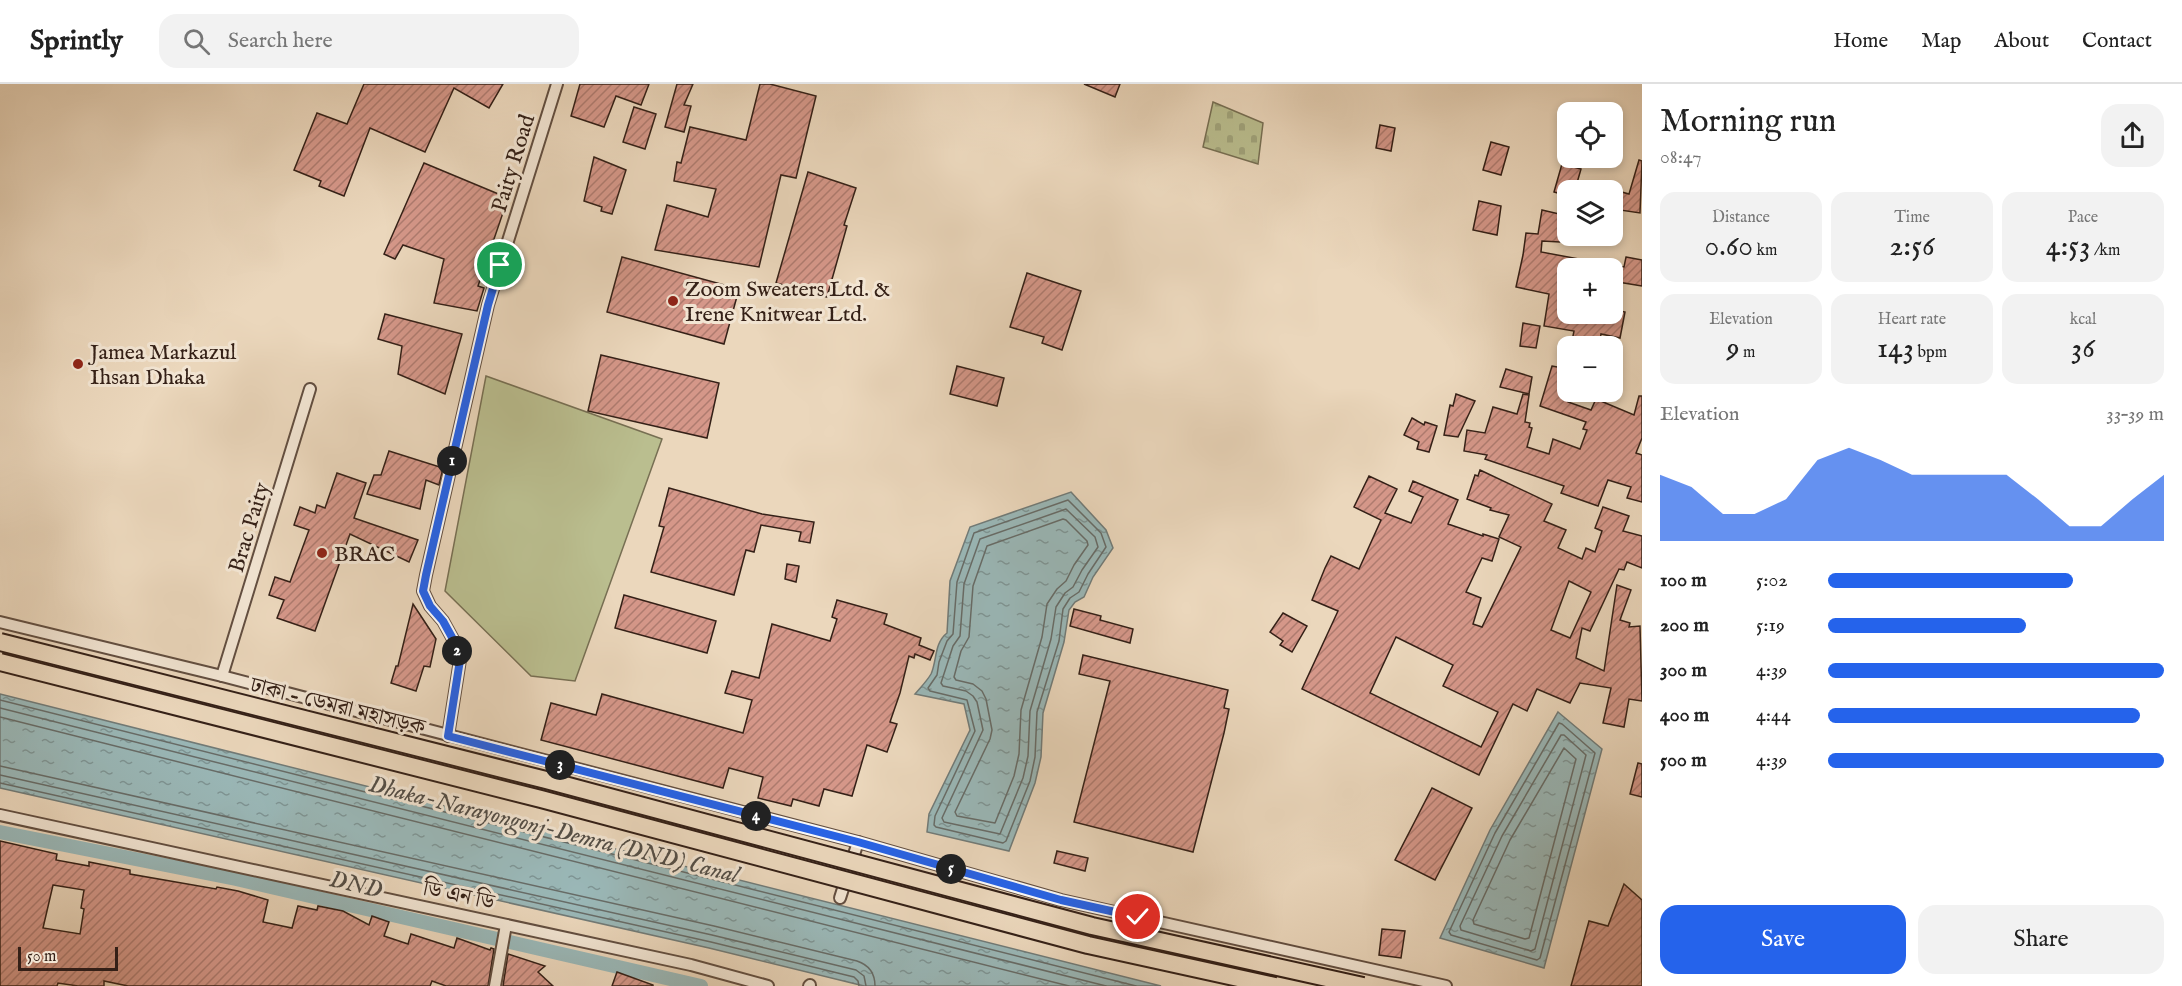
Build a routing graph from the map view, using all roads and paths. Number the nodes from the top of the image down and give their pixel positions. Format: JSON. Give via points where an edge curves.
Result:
{"nodes":[{"id":1,"x":557,"y":84,"type":"edge"},
{"id":2,"x":310,"y":389,"type":"dead end"},
{"id":3,"x":0,"y":622,"type":"edge"},
{"id":4,"x":0,"y":642,"type":"edge"},
{"id":5,"x":0,"y":662,"type":"edge"},
{"id":6,"x":222,"y":676,"type":"junction"},
{"id":7,"x":448,"y":736,"type":"junction"},
{"id":8,"x":0,"y":814,"type":"edge"},
{"id":9,"x":858,"y":842,"type":"junction"},
{"id":10,"x":840,"y":898,"type":"dead end"},
{"id":11,"x":506,"y":925,"type":"junction"},
{"id":12,"x":495,"y":986,"type":"edge"},
{"id":13,"x":768,"y":986,"type":"edge"},
{"id":14,"x":1275,"y":986,"type":"edge"},
{"id":15,"x":1363,"y":986,"type":"edge"},
{"id":16,"x":1446,"y":986,"type":"edge"}],
"edges":[{"from":1,"to":7,"type":"street","name":"Paity Road","via":[[488,305],[423,591],[454,641],[460,660]]},
{"from":2,"to":6,"type":"street","name":"Brac Paity"},
{"from":3,"to":6,"type":"street"},
{"from":4,"to":15,"type":"main road","name":"ঢাকা - ডেমরা মহাসড়ক","bridge":true,"via":[[546,780],[1092,926]]},
{"from":5,"to":14,"type":"main road","name":"ঢাকা - ডেমরা মহাসড়ক","bridge":true,"via":[[541,799],[1088,945]]},
{"from":6,"to":7,"type":"street"},
{"from":7,"to":9,"type":"street"},
{"from":8,"to":11,"type":"street","name":"ডি এন ডি"},
{"from":9,"to":10,"type":"street"},
{"from":9,"to":16,"type":"street","via":[[1061,900]]},
{"from":11,"to":12,"type":"street"},
{"from":11,"to":13,"type":"street","name":"ডি এন ডি"}]}
